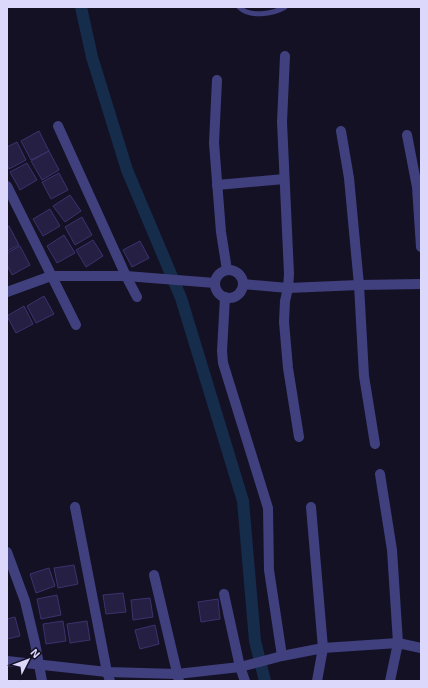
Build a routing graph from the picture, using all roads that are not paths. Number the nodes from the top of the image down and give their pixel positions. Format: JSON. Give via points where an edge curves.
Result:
{"nodes":[{"id":1,"x":239,"y":7,"type":"edge"},
{"id":2,"x":286,"y":7,"type":"edge"},
{"id":3,"x":284,"y":56,"type":"dead end"},
{"id":4,"x":217,"y":80,"type":"dead end"},
{"id":5,"x":58,"y":126,"type":"dead end"},
{"id":6,"x":341,"y":131,"type":"dead end"},
{"id":7,"x":407,"y":135,"type":"dead end"},
{"id":8,"x":284,"y":179,"type":"junction"},
{"id":9,"x":217,"y":185,"type":"junction"},
{"id":10,"x":7,"y":186,"type":"edge"},
{"id":11,"x":421,"y":247,"type":"edge"},
{"id":12,"x":227,"y":270,"type":"junction"},
{"id":13,"x":51,"y":276,"type":"junction"},
{"id":14,"x":126,"y":276,"type":"junction"},
{"id":15,"x":215,"y":283,"type":"junction"},
{"id":16,"x":243,"y":284,"type":"junction"},
{"id":17,"x":421,"y":284,"type":"edge"},
{"id":18,"x":359,"y":285,"type":"junction"},
{"id":19,"x":288,"y":288,"type":"junction"},
{"id":20,"x":7,"y":292,"type":"edge"},
{"id":21,"x":137,"y":297,"type":"dead end"},
{"id":22,"x":225,"y":297,"type":"junction"},
{"id":23,"x":76,"y":325,"type":"dead end"},
{"id":24,"x":299,"y":437,"type":"dead end"},
{"id":25,"x":375,"y":444,"type":"dead end"},
{"id":26,"x":380,"y":474,"type":"dead end"},
{"id":27,"x":75,"y":507,"type":"dead end"},
{"id":28,"x":311,"y":507,"type":"dead end"},
{"id":29,"x":7,"y":552,"type":"edge"},
{"id":30,"x":154,"y":575,"type":"dead end"},
{"id":31,"x":224,"y":594,"type":"dead end"},
{"id":32,"x":398,"y":643,"type":"junction"},
{"id":33,"x":323,"y":648,"type":"junction"},
{"id":34,"x":421,"y":648,"type":"edge"},
{"id":35,"x":279,"y":656,"type":"junction"},
{"id":36,"x":7,"y":661,"type":"edge"},
{"id":37,"x":39,"y":665,"type":"junction"},
{"id":38,"x":243,"y":666,"type":"junction"},
{"id":39,"x":108,"y":676,"type":"edge"},
{"id":40,"x":178,"y":677,"type":"edge"},
{"id":41,"x":42,"y":681,"type":"edge"},
{"id":42,"x":246,"y":681,"type":"edge"},
{"id":43,"x":316,"y":681,"type":"edge"},
{"id":44,"x":390,"y":681,"type":"edge"}],
"edges":[{"from":1,"to":2,"type":"lane","via":[[262,15]]},
{"from":3,"to":8,"type":"street"},
{"from":4,"to":9,"type":"street","via":[[214,143]]},
{"from":5,"to":14,"type":"street"},
{"from":6,"to":18,"type":"street","via":[[349,178]]},
{"from":7,"to":11,"type":"street","via":[[418,187]]},
{"from":8,"to":9,"type":"street"},
{"from":8,"to":19,"type":"street"},
{"from":9,"to":12,"type":"street"},
{"from":10,"to":13,"type":"street"},
{"from":12,"to":15,"type":"street","via":[[219,274]]},
{"from":12,"to":16,"type":"street","via":[[240,275]]},
{"from":13,"to":14,"type":"street"},
{"from":13,"to":20,"type":"street"},
{"from":13,"to":23,"type":"street"},
{"from":14,"to":15,"type":"street"},
{"from":14,"to":21,"type":"street"},
{"from":15,"to":22,"type":"street","via":[[218,292]]},
{"from":16,"to":19,"type":"street"},
{"from":16,"to":22,"type":"street","via":[[237,295]]},
{"from":17,"to":18,"type":"street"},
{"from":18,"to":19,"type":"street"},
{"from":18,"to":25,"type":"street","via":[[364,376]]},
{"from":19,"to":24,"type":"street","via":[[284,322]]},
{"from":22,"to":35,"type":"street","via":[[223,363],[268,508],[269,570]]},
{"from":26,"to":32,"type":"street","via":[[392,550]]},
{"from":27,"to":39,"type":"street"},
{"from":28,"to":33,"type":"street"},
{"from":29,"to":37,"type":"street","via":[[25,602]]},
{"from":30,"to":40,"type":"street"},
{"from":31,"to":38,"type":"street"},
{"from":32,"to":33,"type":"street"},
{"from":32,"to":34,"type":"street"},
{"from":32,"to":44,"type":"street"},
{"from":33,"to":35,"type":"street"},
{"from":33,"to":43,"type":"street"},
{"from":35,"to":38,"type":"street"},
{"from":36,"to":37,"type":"street"},
{"from":37,"to":39,"type":"street"},
{"from":37,"to":41,"type":"street"},
{"from":38,"to":40,"type":"street"},
{"from":38,"to":42,"type":"street"},
{"from":39,"to":40,"type":"street"}]}
